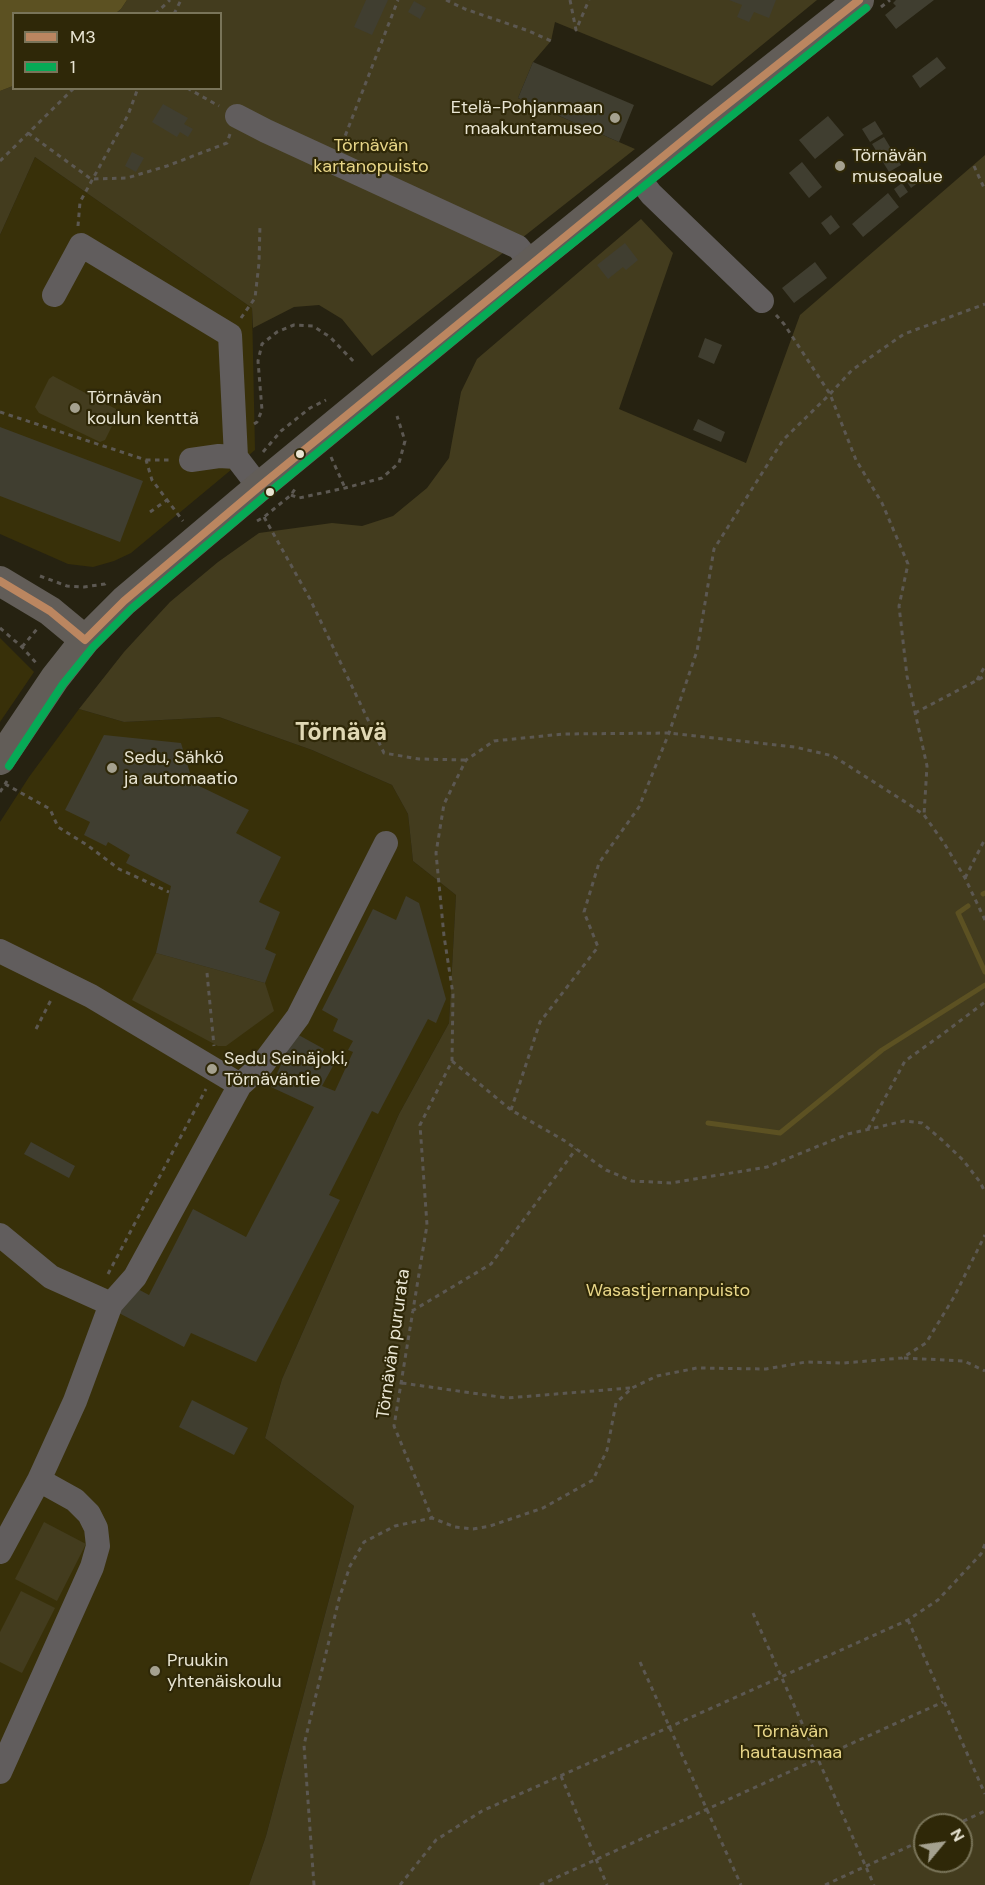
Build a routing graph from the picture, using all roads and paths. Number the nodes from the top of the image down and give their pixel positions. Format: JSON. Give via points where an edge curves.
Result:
{"nodes":[{"id":1,"x":170,"y":0,"type":"edge"},
{"id":2,"x":398,"y":0,"type":"edge"},
{"id":3,"x":446,"y":0,"type":"edge"},
{"id":4,"x":570,"y":0,"type":"edge"},
{"id":5,"x":589,"y":0,"type":"edge"},
{"id":6,"x":859,"y":0,"type":"edge"},
{"id":7,"x":157,"y":12,"type":"edge"},
{"id":8,"x":551,"y":41,"type":"dead end"},
{"id":9,"x":72,"y":90,"type":"edge"},
{"id":10,"x":137,"y":90,"type":"edge"},
{"id":11,"x":191,"y":90,"type":"edge"},
{"id":12,"x":237,"y":116,"type":"junction"},
{"id":13,"x":28,"y":133,"type":"junction"},
{"id":14,"x":0,"y":161,"type":"edge"},
{"id":15,"x":335,"y":162,"type":"junction"},
{"id":16,"x":974,"y":166,"type":"dead end"},
{"id":17,"x":638,"y":177,"type":"junction"},
{"id":18,"x":91,"y":179,"type":"junction"},
{"id":19,"x":985,"y":190,"type":"edge"},
{"id":20,"x":260,"y":225,"type":"dead end"},
{"id":21,"x":81,"y":245,"type":"junction"},
{"id":22,"x":531,"y":263,"type":"junction"},
{"id":23,"x":54,"y":295,"type":"dead end"},
{"id":24,"x":762,"y":301,"type":"joint"},
{"id":25,"x":985,"y":304,"type":"edge"},
{"id":26,"x":230,"y":335,"type":"junction"},
{"id":27,"x":356,"y":363,"type":"dead end"},
{"id":28,"x":830,"y":394,"type":"junction"},
{"id":29,"x":0,"y":412,"type":"edge"},
{"id":30,"x":397,"y":416,"type":"dead end"},
{"id":31,"x":236,"y":450,"type":"junction"},
{"id":32,"x":329,"y":453,"type":"dead end"},
{"id":33,"x":146,"y":460,"type":"junction"},
{"id":34,"x":191,"y":460,"type":"joint"},
{"id":35,"x":259,"y":487,"type":"junction"},
{"id":36,"x":345,"y":489,"type":"junction"},
{"id":37,"x":291,"y":495,"type":"dead end"},
{"id":38,"x":167,"y":500,"type":"junction"},
{"id":39,"x":150,"y":512,"type":"dead end"},
{"id":40,"x":264,"y":518,"type":"dead end"},
{"id":41,"x":183,"y":522,"type":"dead end"},
{"id":42,"x":0,"y":581,"type":"edge"},
{"id":43,"x":85,"y":640,"type":"junction"},
{"id":44,"x":985,"y":666,"type":"edge"},
{"id":45,"x":985,"y":676,"type":"edge"},
{"id":46,"x":977,"y":680,"type":"junction"},
{"id":47,"x":915,"y":713,"type":"junction"},
{"id":48,"x":669,"y":733,"type":"junction"},
{"id":49,"x":466,"y":760,"type":"junction"},
{"id":50,"x":3,"y":772,"type":"edge"},
{"id":51,"x":924,"y":815,"type":"junction"},
{"id":52,"x":985,"y":838,"type":"edge"},
{"id":53,"x":386,"y":843,"type":"dead end"},
{"id":54,"x":965,"y":878,"type":"junction"},
{"id":55,"x":169,"y":892,"type":"dead end"},
{"id":56,"x":985,"y":920,"type":"edge"},
{"id":57,"x":0,"y":951,"type":"edge"},
{"id":58,"x":207,"y":973,"type":"dead end"},
{"id":59,"x":62,"y":981,"type":"junction"},
{"id":60,"x":985,"y":1002,"type":"edge"},
{"id":61,"x":36,"y":1029,"type":"dead end"},
{"id":62,"x":452,"y":1061,"type":"junction"},
{"id":63,"x":216,"y":1070,"type":"junction"},
{"id":64,"x":240,"y":1085,"type":"junction"},
{"id":65,"x":511,"y":1110,"type":"junction"},
{"id":66,"x":868,"y":1129,"type":"junction"},
{"id":67,"x":576,"y":1149,"type":"junction"},
{"id":68,"x":985,"y":1192,"type":"edge"},
{"id":69,"x":985,"y":1234,"type":"edge"},
{"id":70,"x":0,"y":1235,"type":"edge"},
{"id":71,"x":104,"y":1301,"type":"junction"},
{"id":72,"x":412,"y":1311,"type":"junction"},
{"id":73,"x":902,"y":1358,"type":"junction"},
{"id":74,"x":985,"y":1371,"type":"edge"},
{"id":75,"x":401,"y":1383,"type":"junction"},
{"id":76,"x":632,"y":1388,"type":"junction"},
{"id":77,"x":39,"y":1480,"type":"junction"},
{"id":78,"x":432,"y":1518,"type":"junction"},
{"id":79,"x":985,"y":1544,"type":"edge"},
{"id":80,"x":0,"y":1552,"type":"edge"},
{"id":81,"x":753,"y":1613,"type":"dead end"},
{"id":82,"x":908,"y":1620,"type":"junction"},
{"id":83,"x":640,"y":1662,"type":"dead end"},
{"id":84,"x":782,"y":1677,"type":"junction"},
{"id":85,"x":944,"y":1702,"type":"junction"},
{"id":86,"x":669,"y":1727,"type":"junction"},
{"id":87,"x":818,"y":1759,"type":"junction"},
{"id":88,"x":0,"y":1772,"type":"edge"},
{"id":89,"x":561,"y":1776,"type":"junction"},
{"id":90,"x":985,"y":1794,"type":"edge"},
{"id":91,"x":707,"y":1809,"type":"junction"},
{"id":92,"x":913,"y":1844,"type":"edge"},
{"id":93,"x":596,"y":1859,"type":"junction"},
{"id":94,"x":866,"y":1866,"type":"junction"},
{"id":95,"x":314,"y":1885,"type":"edge"},
{"id":96,"x":400,"y":1885,"type":"edge"},
{"id":97,"x":540,"y":1885,"type":"edge"},
{"id":98,"x":607,"y":1885,"type":"edge"},
{"id":99,"x":741,"y":1885,"type":"edge"},
{"id":100,"x":825,"y":1885,"type":"edge"},
{"id":101,"x":874,"y":1885,"type":"edge"}],
"edges":[{"from":1,"to":7,"type":"path"},
{"from":2,"to":15,"type":"path"},
{"from":3,"to":8,"type":"path"},
{"from":4,"to":5,"type":"path","via":[[576,30]]},
{"from":6,"to":17,"type":"main road"},
{"from":9,"to":13,"type":"path"},
{"from":10,"to":18,"type":"path","via":[[128,115]]},
{"from":11,"to":12,"type":"path"},
{"from":12,"to":15,"type":"lane"},
{"from":12,"to":18,"type":"path","via":[[227,142],[127,178]]},
{"from":13,"to":14,"type":"path"},
{"from":13,"to":18,"type":"path"},
{"from":15,"to":22,"type":"lane","via":[[518,247]]},
{"from":16,"to":19,"type":"path"},
{"from":17,"to":22,"type":"main road"},
{"from":17,"to":24,"type":"lane"},
{"from":18,"to":21,"type":"path","via":[[80,202]]},
{"from":20,"to":26,"type":"path","via":[[255,298]]},
{"from":21,"to":23,"type":"lane"},
{"from":21,"to":26,"type":"lane"},
{"from":22,"to":35,"type":"main road"},
{"from":24,"to":28,"type":"path","via":[[784,324]]},
{"from":25,"to":28,"type":"path","via":[[904,334],[852,370]]},
{"from":26,"to":31,"type":"lane"},
{"from":27,"to":31,"type":"path","via":[[313,326],[294,325],[277,332],[262,344],[258,361],[260,416],[244,433]]},
{"from":28,"to":47,"type":"path","via":[[856,460],[882,503],[908,564],[899,606]]},
{"from":28,"to":48,"type":"path","via":[[783,440],[714,549],[697,651]]},
{"from":29,"to":33,"type":"path"},
{"from":30,"to":36,"type":"path","via":[[405,441],[399,463],[382,478]]},
{"from":31,"to":34,"type":"lane"},
{"from":31,"to":35,"type":"lane"},
{"from":32,"to":36,"type":"path"},
{"from":33,"to":34,"type":"path"},
{"from":33,"to":38,"type":"path","via":[[152,480]]},
{"from":35,"to":43,"type":"main road","via":[[124,601]]},
{"from":36,"to":37,"type":"path","via":[[299,498]]},
{"from":38,"to":39,"type":"path"},
{"from":38,"to":41,"type":"path"},
{"from":40,"to":49,"type":"path","via":[[310,599],[384,753],[419,759]]},
{"from":42,"to":43,"type":"main road","via":[[50,611]]},
{"from":43,"to":50,"type":"main road","via":[[55,678]]},
{"from":44,"to":46,"type":"path"},
{"from":45,"to":46,"type":"path"},
{"from":46,"to":47,"type":"path"},
{"from":47,"to":51,"type":"path","via":[[927,766]]},
{"from":48,"to":49,"type":"path","name":"Törnävän pururata","via":[[563,734],[494,741]]},
{"from":48,"to":51,"type":"path","name":"Törnävän pururata","via":[[795,747],[833,756]]},
{"from":48,"to":65,"type":"path","via":[[639,807],[598,863],[584,912],[598,947],[540,1022]]},
{"from":49,"to":62,"type":"path","name":"Törnävän pururata","via":[[444,804],[436,853],[453,994]]},
{"from":50,"to":55,"type":"path","via":[[50,808],[58,827],[119,869]]},
{"from":51,"to":54,"type":"path","name":"Törnävän pururata"},
{"from":52,"to":54,"type":"path"},
{"from":53,"to":64,"type":"lane","via":[[298,1017],[262,1065]]},
{"from":54,"to":56,"type":"path","name":"Törnävän pururata"},
{"from":57,"to":59,"type":"lane"},
{"from":58,"to":63,"type":"path"},
{"from":59,"to":61,"type":"path"},
{"from":59,"to":63,"type":"lane"},
{"from":60,"to":66,"type":"path","via":[[905,1061]]},
{"from":62,"to":65,"type":"path"},
{"from":62,"to":72,"type":"path","name":"Törnävän pururata","via":[[420,1125],[427,1225]]},
{"from":63,"to":64,"type":"lane"},
{"from":63,"to":71,"type":"path"},
{"from":64,"to":71,"type":"lane","via":[[135,1276]]},
{"from":65,"to":67,"type":"path"},
{"from":66,"to":67,"type":"path","via":[[767,1167],[671,1183],[632,1181],[606,1170]]},
{"from":66,"to":68,"type":"path","via":[[904,1121],[922,1123],[963,1160]]},
{"from":67,"to":72,"type":"path","via":[[491,1264]]},
{"from":69,"to":73,"type":"path","via":[[926,1342]]},
{"from":70,"to":71,"type":"lane","via":[[51,1277]]},
{"from":71,"to":77,"type":"lane","via":[[75,1401]]},
{"from":72,"to":75,"type":"path","name":"Törnävän pururata"},
{"from":73,"to":74,"type":"path","via":[[964,1361]]},
{"from":73,"to":76,"type":"path","via":[[806,1362],[766,1369],[697,1368],[657,1376]]},
{"from":75,"to":76,"type":"path","via":[[507,1398]]},
{"from":75,"to":78,"type":"path","name":"Törnävän pururata","via":[[394,1426]]},
{"from":76,"to":78,"type":"path","via":[[616,1403],[607,1450],[593,1480],[543,1508],[490,1526],[455,1527]]},
{"from":77,"to":80,"type":"lane"},
{"from":77,"to":88,"type":"lane","via":[[75,1500],[89,1514],[98,1546]]},
{"from":78,"to":95,"type":"path","via":[[395,1526],[364,1542],[350,1566],[339,1599],[304,1745]]},
{"from":79,"to":82,"type":"path","via":[[981,1554],[938,1600]]},
{"from":81,"to":84,"type":"path"},
{"from":82,"to":84,"type":"path"},
{"from":82,"to":85,"type":"path"},
{"from":83,"to":86,"type":"path"},
{"from":84,"to":86,"type":"path"},
{"from":84,"to":87,"type":"path"},
{"from":85,"to":87,"type":"path"},
{"from":85,"to":90,"type":"path"},
{"from":86,"to":89,"type":"path"},
{"from":86,"to":91,"type":"path"},
{"from":87,"to":91,"type":"path"},
{"from":87,"to":94,"type":"path"},
{"from":89,"to":93,"type":"path"},
{"from":89,"to":96,"type":"path","via":[[482,1811],[436,1840]]},
{"from":91,"to":93,"type":"path"},
{"from":91,"to":99,"type":"path"},
{"from":92,"to":94,"type":"path"},
{"from":93,"to":97,"type":"path"},
{"from":93,"to":98,"type":"path"},
{"from":94,"to":100,"type":"path"},
{"from":94,"to":101,"type":"path"}]}
